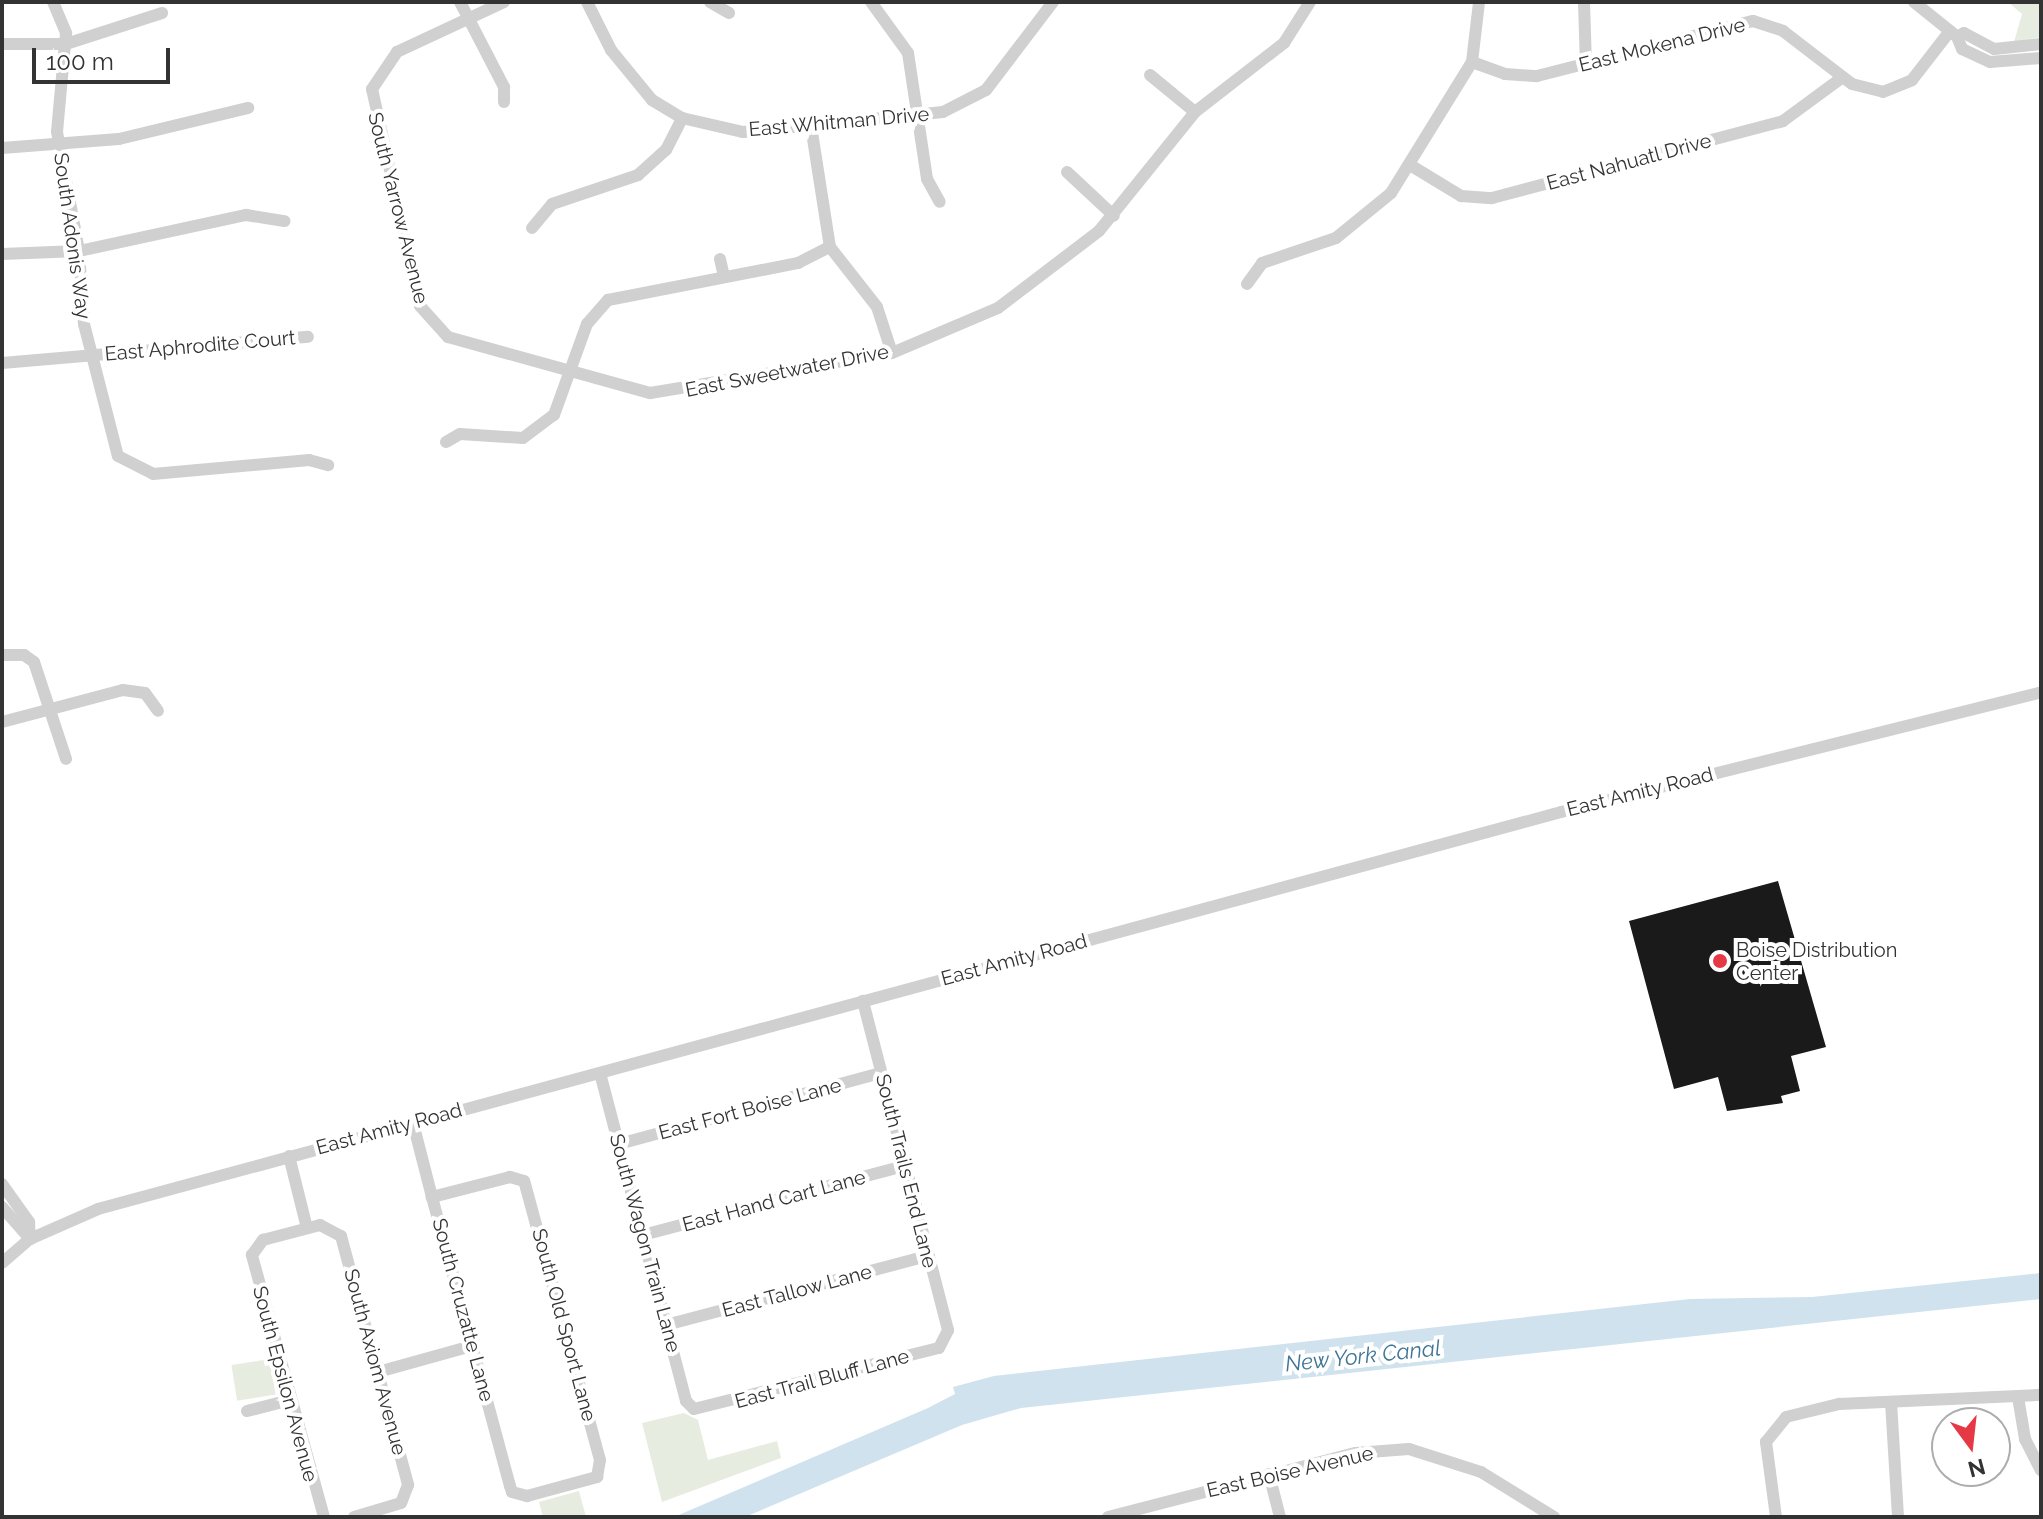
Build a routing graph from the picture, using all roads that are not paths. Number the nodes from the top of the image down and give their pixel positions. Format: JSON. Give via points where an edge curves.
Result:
{"nodes":[{"id":1,"x":53,"y":2,"type":"edge"},
{"id":2,"x":460,"y":2,"type":"edge"},
{"id":3,"x":504,"y":2,"type":"edge"},
{"id":4,"x":587,"y":2,"type":"edge"},
{"id":5,"x":710,"y":2,"type":"edge"},
{"id":6,"x":871,"y":2,"type":"edge"},
{"id":7,"x":1053,"y":2,"type":"edge"},
{"id":8,"x":1310,"y":2,"type":"edge"},
{"id":9,"x":1479,"y":2,"type":"edge"},
{"id":10,"x":1584,"y":2,"type":"edge"},
{"id":11,"x":1914,"y":2,"type":"edge"},
{"id":12,"x":162,"y":13,"type":"dead end"},
{"id":13,"x":729,"y":13,"type":"dead end"},
{"id":14,"x":470,"y":18,"type":"junction"},
{"id":15,"x":1954,"y":34,"type":"junction"},
{"id":16,"x":2,"y":44,"type":"edge"},
{"id":17,"x":66,"y":44,"type":"junction"},
{"id":18,"x":2041,"y":44,"type":"edge"},
{"id":19,"x":2041,"y":58,"type":"edge"},
{"id":20,"x":1472,"y":62,"type":"junction"},
{"id":21,"x":1586,"y":64,"type":"junction"},
{"id":22,"x":1150,"y":75,"type":"dead end"},
{"id":23,"x":1843,"y":77,"type":"junction"},
{"id":24,"x":504,"y":102,"type":"dead end"},
{"id":25,"x":248,"y":108,"type":"dead end"},
{"id":26,"x":1195,"y":112,"type":"junction"},
{"id":27,"x":921,"y":116,"type":"junction"},
{"id":28,"x":682,"y":118,"type":"junction"},
{"id":29,"x":811,"y":126,"type":"junction"},
{"id":30,"x":2,"y":148,"type":"edge"},
{"id":31,"x":60,"y":148,"type":"junction"},
{"id":32,"x":1410,"y":165,"type":"junction"},
{"id":33,"x":1067,"y":172,"type":"dead end"},
{"id":34,"x":940,"y":202,"type":"dead end"},
{"id":35,"x":1114,"y":216,"type":"junction"},
{"id":36,"x":285,"y":221,"type":"dead end"},
{"id":37,"x":532,"y":228,"type":"dead end"},
{"id":38,"x":830,"y":247,"type":"junction"},
{"id":39,"x":79,"y":251,"type":"junction"},
{"id":40,"x":2,"y":254,"type":"edge"},
{"id":41,"x":720,"y":259,"type":"dead end"},
{"id":42,"x":724,"y":277,"type":"junction"},
{"id":43,"x":1247,"y":284,"type":"dead end"},
{"id":44,"x":430,"y":325,"type":"joint"},
{"id":45,"x":308,"y":337,"type":"dead end"},
{"id":46,"x":892,"y":353,"type":"junction"},
{"id":47,"x":91,"y":355,"type":"junction"},
{"id":48,"x":2,"y":363,"type":"edge"},
{"id":49,"x":572,"y":372,"type":"junction"},
{"id":50,"x":446,"y":442,"type":"dead end"},
{"id":51,"x":328,"y":465,"type":"dead end"},
{"id":52,"x":2,"y":655,"type":"edge"},
{"id":53,"x":2041,"y":692,"type":"edge"},
{"id":54,"x":51,"y":709,"type":"junction"},
{"id":55,"x":158,"y":711,"type":"dead end"},
{"id":56,"x":2,"y":722,"type":"edge"},
{"id":57,"x":66,"y":759,"type":"dead end"},
{"id":58,"x":863,"y":1001,"type":"junction"},
{"id":59,"x":600,"y":1073,"type":"junction"},
{"id":60,"x":881,"y":1073,"type":"junction"},
{"id":61,"x":413,"y":1123,"type":"junction"},
{"id":62,"x":619,"y":1144,"type":"junction"},
{"id":63,"x":289,"y":1156,"type":"junction"},
{"id":64,"x":905,"y":1166,"type":"junction"},
{"id":65,"x":2,"y":1184,"type":"edge"},
{"id":66,"x":432,"y":1197,"type":"junction"},
{"id":67,"x":2,"y":1207,"type":"edge"},
{"id":68,"x":307,"y":1228,"type":"junction"},
{"id":69,"x":643,"y":1235,"type":"junction"},
{"id":70,"x":30,"y":1239,"type":"junction"},
{"id":71,"x":928,"y":1256,"type":"junction"},
{"id":72,"x":2,"y":1263,"type":"edge"},
{"id":73,"x":666,"y":1325,"type":"junction"},
{"id":74,"x":946,"y":1340,"type":"joint"},
{"id":75,"x":472,"y":1346,"type":"junction"},
{"id":76,"x":378,"y":1372,"type":"junction"},
{"id":77,"x":2041,"y":1395,"type":"edge"},
{"id":78,"x":2018,"y":1397,"type":"junction"},
{"id":79,"x":290,"y":1400,"type":"junction"},
{"id":80,"x":1891,"y":1402,"type":"junction"},
{"id":81,"x":694,"y":1409,"type":"joint"},
{"id":82,"x":247,"y":1411,"type":"dead end"},
{"id":83,"x":2041,"y":1470,"type":"edge"},
{"id":84,"x":1269,"y":1474,"type":"junction"},
{"id":85,"x":515,"y":1496,"type":"joint"},
{"id":86,"x":324,"y":1517,"type":"edge"},
{"id":87,"x":354,"y":1517,"type":"edge"},
{"id":88,"x":1108,"y":1517,"type":"edge"},
{"id":89,"x":1280,"y":1517,"type":"edge"},
{"id":90,"x":1552,"y":1517,"type":"edge"},
{"id":91,"x":1776,"y":1517,"type":"edge"},
{"id":92,"x":1898,"y":1517,"type":"edge"}],
"edges":[{"from":1,"to":17,"type":"street","name":"South Adonis Way"},
{"from":2,"to":14,"type":"street"},
{"from":3,"to":14,"type":"street"},
{"from":4,"to":28,"type":"street","name":"East Whitman Drive","via":[[629,75]]},
{"from":5,"to":13,"type":"street"},
{"from":6,"to":27,"type":"street","via":[[908,53]]},
{"from":7,"to":27,"type":"street","name":"East Whitman Drive","via":[[986,90]]},
{"from":8,"to":26,"type":"street","name":"East Sweetwater Drive","via":[[1284,43]]},
{"from":9,"to":20,"type":"street"},
{"from":10,"to":21,"type":"street"},
{"from":11,"to":15,"type":"street"},
{"from":12,"to":17,"type":"street"},
{"from":14,"to":24,"type":"street","via":[[504,87]]},
{"from":14,"to":44,"type":"street","name":"South Yarrow Avenue","via":[[397,52],[372,89],[420,306]]},
{"from":15,"to":18,"type":"street","via":[[1964,33],[1994,49]]},
{"from":15,"to":19,"type":"street","via":[[1962,49],[1990,62]]},
{"from":15,"to":23,"type":"street","name":"East Mokena Drive","via":[[1912,80],[1894,90],[1862,89]]},
{"from":16,"to":17,"type":"street"},
{"from":17,"to":31,"type":"street","name":"South Adonis Way"},
{"from":20,"to":21,"type":"street","name":"East Mokena Drive","via":[[1526,77]]},
{"from":20,"to":32,"type":"street"},
{"from":21,"to":23,"type":"street","name":"East Mokena Drive","via":[[1753,21],[1783,31]]},
{"from":22,"to":26,"type":"street"},
{"from":23,"to":32,"type":"street","name":"East Nahuatl Drive","via":[[1783,121],[1492,198],[1461,196]]},
{"from":25,"to":31,"type":"street"},
{"from":26,"to":35,"type":"street","name":"East Sweetwater Drive"},
{"from":27,"to":29,"type":"street","name":"East Whitman Drive"},
{"from":27,"to":34,"type":"street","via":[[927,179]]},
{"from":28,"to":29,"type":"street","name":"East Whitman Drive","via":[[743,132]]},
{"from":28,"to":37,"type":"street","via":[[666,150],[638,175],[552,204]]},
{"from":29,"to":38,"type":"street"},
{"from":30,"to":31,"type":"street"},
{"from":31,"to":39,"type":"street","name":"South Adonis Way"},
{"from":32,"to":43,"type":"street","via":[[1356,226],[1325,244],[1262,263]]},
{"from":33,"to":35,"type":"street"},
{"from":35,"to":46,"type":"street","name":"East Sweetwater Drive","via":[[1051,273],[998,308]]},
{"from":36,"to":39,"type":"street","via":[[246,215]]},
{"from":38,"to":42,"type":"street","via":[[798,263]]},
{"from":38,"to":46,"type":"street","via":[[877,307]]},
{"from":39,"to":40,"type":"street"},
{"from":39,"to":47,"type":"street","name":"South Adonis Way"},
{"from":41,"to":42,"type":"street"},
{"from":42,"to":49,"type":"street","via":[[608,300],[587,324]]},
{"from":44,"to":49,"type":"street","name":"East Sweetwater Drive","via":[[448,337]]},
{"from":45,"to":47,"type":"street","name":"East Aphrodite Court"},
{"from":46,"to":49,"type":"street","name":"East Sweetwater Drive","via":[[678,392],[622,388]]},
{"from":47,"to":48,"type":"street","name":"East Aphrodite Court"},
{"from":47,"to":51,"type":"street","name":"South Adonis Way","via":[[112,445],[127,466],[153,474],[309,460]]},
{"from":49,"to":50,"type":"street","via":[[554,415],[533,433],[513,440],[460,434]]},
{"from":52,"to":54,"type":"street","via":[[24,655],[34,662]]},
{"from":53,"to":58,"type":"street","name":"East Amity Road","via":[[1561,812]]},
{"from":54,"to":55,"type":"street","via":[[135,689]]},
{"from":54,"to":56,"type":"street"},
{"from":54,"to":57,"type":"street"},
{"from":58,"to":59,"type":"street","name":"East Amity Road"},
{"from":58,"to":60,"type":"street","name":"South Trails End Lane"},
{"from":59,"to":61,"type":"street","name":"East Amity Road"},
{"from":59,"to":62,"type":"street","name":"South Wagon Train Lane"},
{"from":60,"to":62,"type":"street","name":"East Fort Boise Lane"},
{"from":60,"to":64,"type":"street","name":"South Trails End Lane"},
{"from":61,"to":63,"type":"street","name":"East Amity Road"},
{"from":61,"to":66,"type":"street","name":"South Cruzatte Lane"},
{"from":62,"to":69,"type":"street","name":"South Wagon Train Lane"},
{"from":63,"to":68,"type":"street"},
{"from":63,"to":70,"type":"street","name":"East Amity Road","via":[[98,1209]]},
{"from":64,"to":69,"type":"street","name":"East Hand Cart Lane"},
{"from":64,"to":71,"type":"street","name":"South Trails End Lane"},
{"from":65,"to":70,"type":"street","via":[[29,1222]]},
{"from":66,"to":75,"type":"street","name":"South Cruzatte Lane"},
{"from":66,"to":85,"type":"street","name":"South Old Sport Lane","via":[[522,1177],[601,1474]]},
{"from":67,"to":70,"type":"street"},
{"from":68,"to":76,"type":"street","name":"South Axiom Avenue","via":[[334,1228]]},
{"from":68,"to":79,"type":"street","name":"South Epsilon Avenue","via":[[263,1240],[253,1250]]},
{"from":69,"to":73,"type":"street","name":"South Wagon Train Lane"},
{"from":70,"to":72,"type":"street","name":"East Amity Road"},
{"from":71,"to":73,"type":"street","name":"East Tallow Lane"},
{"from":71,"to":74,"type":"street","name":"South Trails End Lane"},
{"from":73,"to":81,"type":"street","name":"South Wagon Train Lane"},
{"from":74,"to":81,"type":"street","name":"East Trail Bluff Lane","via":[[939,1348]]},
{"from":75,"to":76,"type":"street"},
{"from":75,"to":85,"type":"street","name":"South Cruzatte Lane"},
{"from":76,"to":87,"type":"street","name":"South Axiom Avenue","via":[[408,1485],[405,1499]]},
{"from":77,"to":78,"type":"street"},
{"from":78,"to":80,"type":"street"},
{"from":78,"to":83,"type":"street","via":[[2025,1439]]},
{"from":79,"to":82,"type":"street"},
{"from":79,"to":86,"type":"street","name":"South Epsilon Avenue"},
{"from":80,"to":91,"type":"street","via":[[1825,1406],[1774,1424],[1766,1442]]},
{"from":80,"to":92,"type":"street"},
{"from":84,"to":88,"type":"street","name":"East Boise Avenue"},
{"from":84,"to":89,"type":"street"},
{"from":84,"to":90,"type":"street","name":"East Boise Avenue","via":[[1356,1453],[1409,1449],[1481,1472]]}]}
